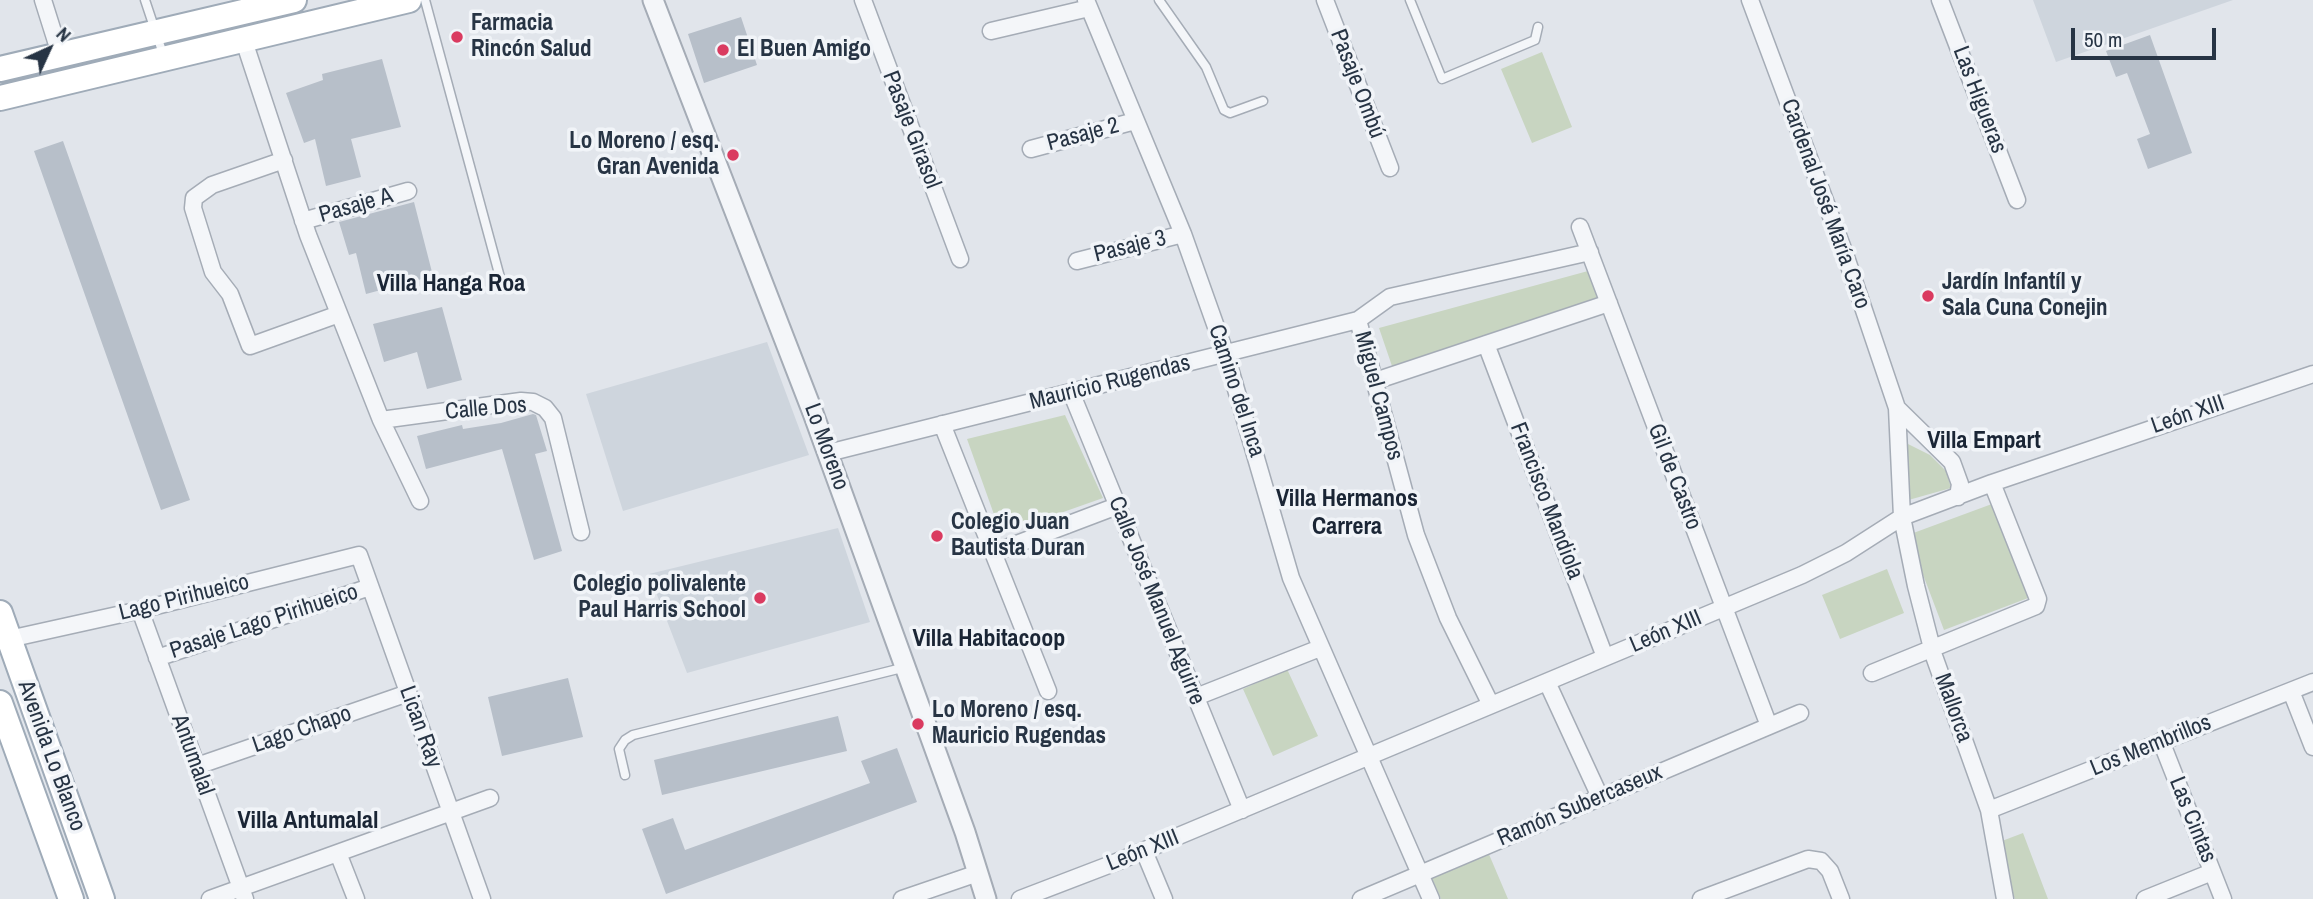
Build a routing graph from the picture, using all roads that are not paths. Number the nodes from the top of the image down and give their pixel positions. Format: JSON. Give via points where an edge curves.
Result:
{"nodes":[{"id":1,"x":43,"y":0,"type":"edge"},
{"id":2,"x":145,"y":0,"type":"edge"},
{"id":3,"x":294,"y":0,"type":"edge"},
{"id":4,"x":409,"y":0,"type":"edge"},
{"id":5,"x":425,"y":0,"type":"edge"},
{"id":6,"x":653,"y":0,"type":"edge"},
{"id":7,"x":863,"y":0,"type":"edge"},
{"id":8,"x":1159,"y":0,"type":"edge"},
{"id":9,"x":1325,"y":0,"type":"edge"},
{"id":10,"x":1410,"y":0,"type":"edge"},
{"id":11,"x":1750,"y":0,"type":"edge"},
{"id":12,"x":1940,"y":0,"type":"edge"},
{"id":13,"x":1088,"y":4,"type":"edge"},
{"id":14,"x":1538,"y":27,"type":"dead end"},
{"id":15,"x":991,"y":31,"type":"dead end"},
{"id":16,"x":156,"y":33,"type":"junction"},
{"id":17,"x":244,"y":41,"type":"junction"},
{"id":18,"x":60,"y":54,"type":"junction"},
{"id":19,"x":164,"y":60,"type":"junction"},
{"id":20,"x":0,"y":69,"type":"edge"},
{"id":21,"x":0,"y":98,"type":"edge"},
{"id":22,"x":1263,"y":101,"type":"dead end"},
{"id":23,"x":1135,"y":121,"type":"junction"},
{"id":24,"x":1031,"y":149,"type":"dead end"},
{"id":25,"x":284,"y":160,"type":"junction"},
{"id":26,"x":1390,"y":168,"type":"dead end"},
{"id":27,"x":408,"y":191,"type":"dead end"},
{"id":28,"x":2017,"y":200,"type":"dead end"},
{"id":29,"x":303,"y":221,"type":"junction"},
{"id":30,"x":1580,"y":227,"type":"dead end"},
{"id":31,"x":1183,"y":234,"type":"junction"},
{"id":32,"x":1590,"y":252,"type":"junction"},
{"id":33,"x":960,"y":259,"type":"dead end"},
{"id":34,"x":1077,"y":261,"type":"dead end"},
{"id":35,"x":501,"y":281,"type":"dead end"},
{"id":36,"x":1609,"y":303,"type":"junction"},
{"id":37,"x":339,"y":314,"type":"junction"},
{"id":38,"x":1358,"y":320,"type":"junction"},
{"id":39,"x":1486,"y":344,"type":"junction"},
{"id":40,"x":1226,"y":355,"type":"junction"},
{"id":41,"x":2313,"y":374,"type":"edge"},
{"id":42,"x":1375,"y":381,"type":"junction"},
{"id":43,"x":1071,"y":392,"type":"junction"},
{"id":44,"x":1897,"y":408,"type":"junction"},
{"id":45,"x":381,"y":420,"type":"junction"},
{"id":46,"x":942,"y":424,"type":"junction"},
{"id":47,"x":828,"y":453,"type":"junction"},
{"id":48,"x":1992,"y":482,"type":"junction"},
{"id":49,"x":1958,"y":497,"type":"junction"},
{"id":50,"x":420,"y":501,"type":"dead end"},
{"id":51,"x":1117,"y":506,"type":"junction"},
{"id":52,"x":1902,"y":517,"type":"junction"},
{"id":53,"x":581,"y":532,"type":"dead end"},
{"id":54,"x":993,"y":553,"type":"junction"},
{"id":55,"x":359,"y":555,"type":"joint"},
{"id":56,"x":370,"y":587,"type":"junction"},
{"id":57,"x":1723,"y":608,"type":"junction"},
{"id":58,"x":140,"y":610,"type":"junction"},
{"id":59,"x":0,"y":613,"type":"edge"},
{"id":60,"x":9,"y":639,"type":"junction"},
{"id":61,"x":1932,"y":647,"type":"junction"},
{"id":62,"x":1320,"y":648,"type":"junction"},
{"id":63,"x":158,"y":657,"type":"junction"},
{"id":64,"x":1605,"y":657,"type":"junction"},
{"id":65,"x":906,"y":667,"type":"junction"},
{"id":66,"x":1872,"y":673,"type":"dead end"},
{"id":67,"x":1546,"y":682,"type":"junction"},
{"id":68,"x":2313,"y":682,"type":"edge"},
{"id":69,"x":1048,"y":691,"type":"dead end"},
{"id":70,"x":2291,"y":691,"type":"junction"},
{"id":71,"x":408,"y":693,"type":"junction"},
{"id":72,"x":1196,"y":697,"type":"junction"},
{"id":73,"x":0,"y":703,"type":"edge"},
{"id":74,"x":1491,"y":705,"type":"junction"},
{"id":75,"x":1800,"y":713,"type":"dead end"},
{"id":76,"x":1769,"y":726,"type":"junction"},
{"id":77,"x":2161,"y":741,"type":"junction"},
{"id":78,"x":2313,"y":747,"type":"edge"},
{"id":79,"x":1369,"y":756,"type":"junction"},
{"id":80,"x":197,"y":766,"type":"junction"},
{"id":81,"x":625,"y":775,"type":"dead end"},
{"id":82,"x":1600,"y":797,"type":"junction"},
{"id":83,"x":490,"y":798,"type":"dead end"},
{"id":84,"x":1242,"y":810,"type":"junction"},
{"id":85,"x":1989,"y":810,"type":"junction"},
{"id":86,"x":451,"y":813,"type":"junction"},
{"id":87,"x":1144,"y":851,"type":"junction"},
{"id":88,"x":338,"y":853,"type":"junction"},
{"id":89,"x":2212,"y":872,"type":"junction"},
{"id":90,"x":978,"y":873,"type":"junction"},
{"id":91,"x":1423,"y":874,"type":"junction"},
{"id":92,"x":243,"y":893,"type":"edge"},
{"id":93,"x":1710,"y":897,"type":"edge"},
{"id":94,"x":71,"y":899,"type":"edge"},
{"id":95,"x":102,"y":899,"type":"edge"},
{"id":96,"x":210,"y":899,"type":"edge"},
{"id":97,"x":356,"y":899,"type":"edge"},
{"id":98,"x":482,"y":899,"type":"edge"},
{"id":99,"x":901,"y":899,"type":"edge"},
{"id":100,"x":986,"y":899,"type":"edge"},
{"id":101,"x":1020,"y":899,"type":"edge"},
{"id":102,"x":1164,"y":899,"type":"edge"},
{"id":103,"x":1361,"y":899,"type":"edge"},
{"id":104,"x":1431,"y":899,"type":"edge"},
{"id":105,"x":1841,"y":899,"type":"edge"},
{"id":106,"x":2006,"y":899,"type":"edge"},
{"id":107,"x":2145,"y":899,"type":"edge"},
{"id":108,"x":2223,"y":899,"type":"edge"}],
"edges":[{"from":1,"to":18,"type":"street"},
{"from":2,"to":16,"type":"lane"},
{"from":3,"to":16,"type":"main road"},
{"from":4,"to":17,"type":"main road"},
{"from":5,"to":35,"type":"lane"},
{"from":6,"to":47,"type":"street","name":"Lo Moreno"},
{"from":7,"to":33,"type":"street","name":"Pasaje Girasol"},
{"from":8,"to":22,"type":"lane","via":[[1206,67],[1224,110],[1230,113]]},
{"from":9,"to":26,"type":"street","name":"Pasaje Ombú"},
{"from":10,"to":14,"type":"lane","via":[[1442,79],[1535,40]]},
{"from":11,"to":44,"type":"street","name":"Cardenal José María Caro"},
{"from":12,"to":28,"type":"street","name":"Las Higueras"},
{"from":13,"to":15,"type":"street"},
{"from":13,"to":23,"type":"street","name":"Camino del Inca"},
{"from":16,"to":18,"type":"main road"},
{"from":16,"to":19,"type":"lane"},
{"from":17,"to":19,"type":"main road"},
{"from":17,"to":25,"type":"street"},
{"from":18,"to":20,"type":"main road"},
{"from":19,"to":21,"type":"main road"},
{"from":23,"to":24,"type":"street","name":"Pasaje 2"},
{"from":23,"to":31,"type":"street","name":"Camino del Inca"},
{"from":25,"to":29,"type":"street"},
{"from":25,"to":37,"type":"street","via":[[212,185],[194,198],[192,208],[213,272],[230,294],[250,346]]},
{"from":27,"to":29,"type":"street","name":"Pasaje A"},
{"from":29,"to":37,"type":"street"},
{"from":30,"to":32,"type":"street","name":"Gil de Castro"},
{"from":31,"to":34,"type":"street","name":"Pasaje 3"},
{"from":31,"to":40,"type":"street","name":"Camino del Inca"},
{"from":32,"to":36,"type":"street","name":"Gil de Castro"},
{"from":32,"to":38,"type":"street","name":"Mauricio Rugendas","via":[[1390,297]]},
{"from":36,"to":39,"type":"street"},
{"from":36,"to":57,"type":"street","name":"Gil de Castro"},
{"from":37,"to":45,"type":"street"},
{"from":38,"to":40,"type":"street","name":"Mauricio Rugendas"},
{"from":38,"to":42,"type":"street","name":"Miguel Campos"},
{"from":39,"to":42,"type":"street"},
{"from":39,"to":64,"type":"street","name":"Francisco Mandiola"},
{"from":40,"to":43,"type":"street","name":"Mauricio Rugendas"},
{"from":40,"to":62,"type":"street","name":"Camino del Inca","via":[[1284,556]]},
{"from":41,"to":48,"type":"street","name":"León XIII"},
{"from":42,"to":74,"type":"street","name":"Miguel Campos","via":[[1416,535],[1448,618]]},
{"from":43,"to":46,"type":"street","name":"Mauricio Rugendas"},
{"from":43,"to":51,"type":"street","name":"Calle José Manuel Aguirre"},
{"from":44,"to":49,"type":"street","name":"Cardenal José María Caro","via":[[1952,462],[1960,484]]},
{"from":44,"to":52,"type":"street","name":"Cardenal José María Caro"},
{"from":45,"to":50,"type":"street"},
{"from":45,"to":53,"type":"street","name":"Calle Dos","via":[[521,401],[545,408],[553,418]]},
{"from":46,"to":47,"type":"street","name":"Mauricio Rugendas"},
{"from":46,"to":54,"type":"street"},
{"from":47,"to":65,"type":"street","name":"Lo Moreno"},
{"from":48,"to":49,"type":"street","name":"León XIII"},
{"from":48,"to":61,"type":"street","via":[[2038,603],[2033,610]]},
{"from":49,"to":52,"type":"street","name":"León XIII"},
{"from":51,"to":54,"type":"street"},
{"from":51,"to":72,"type":"street","name":"Calle José Manuel Aguirre"},
{"from":52,"to":57,"type":"street","name":"León XIII","via":[[1824,565]]},
{"from":52,"to":61,"type":"street","name":"Mallorca"},
{"from":54,"to":69,"type":"street"},
{"from":55,"to":56,"type":"street","name":"Lican Ray"},
{"from":55,"to":58,"type":"street","name":"Lago Pirihueico"},
{"from":56,"to":63,"type":"street","name":"Pasaje Lago Pirihueico"},
{"from":56,"to":71,"type":"street","name":"Lican Ray"},
{"from":57,"to":64,"type":"street","name":"León XIII"},
{"from":57,"to":76,"type":"street","name":"Gil de Castro"},
{"from":58,"to":60,"type":"street","name":"Lago Pirihueico"},
{"from":58,"to":63,"type":"street","name":"Antumalal"},
{"from":59,"to":60,"type":"main road","name":"Avenida Lo Blanco"},
{"from":60,"to":95,"type":"main road","name":"Avenida Lo Blanco"},
{"from":61,"to":66,"type":"street"},
{"from":61,"to":85,"type":"street","name":"Mallorca"},
{"from":62,"to":72,"type":"street"},
{"from":62,"to":79,"type":"street","name":"Camino del Inca"},
{"from":63,"to":80,"type":"street","name":"Antumalal"},
{"from":64,"to":67,"type":"street","name":"León XIII"},
{"from":65,"to":81,"type":"lane","via":[[633,735],[620,749]]},
{"from":65,"to":90,"type":"street","name":"Lo Moreno"},
{"from":67,"to":74,"type":"street","name":"León XIII"},
{"from":67,"to":82,"type":"street"},
{"from":68,"to":70,"type":"street","name":"Los Membrillos"},
{"from":70,"to":77,"type":"street","name":"Los Membrillos"},
{"from":70,"to":78,"type":"street"},
{"from":71,"to":80,"type":"street","name":"Lago Chapo"},
{"from":71,"to":86,"type":"street","name":"Lican Ray"},
{"from":72,"to":84,"type":"street","name":"Calle José Manuel Aguirre"},
{"from":73,"to":94,"type":"main road","name":"Avenida Lo Blanco"},
{"from":74,"to":79,"type":"street","name":"León XIII"},
{"from":75,"to":76,"type":"street","name":"Ramón Subercaseux"},
{"from":76,"to":82,"type":"street","name":"Ramón Subercaseux"},
{"from":77,"to":85,"type":"street","name":"Los Membrillos"},
{"from":77,"to":89,"type":"street","name":"Las Cintas"},
{"from":79,"to":84,"type":"street","name":"León XIII"},
{"from":79,"to":91,"type":"street","name":"Camino del Inca"},
{"from":80,"to":92,"type":"street","name":"Antumalal"},
{"from":82,"to":91,"type":"street","name":"Ramón Subercaseux"},
{"from":83,"to":86,"type":"street"},
{"from":84,"to":87,"type":"street","name":"León XIII"},
{"from":85,"to":106,"type":"street","name":"Mallorca"},
{"from":86,"to":88,"type":"street"},
{"from":86,"to":98,"type":"street","name":"Lican Ray"},
{"from":87,"to":101,"type":"street","name":"León XIII"},
{"from":87,"to":102,"type":"street"},
{"from":88,"to":92,"type":"street"},
{"from":88,"to":97,"type":"street"},
{"from":89,"to":107,"type":"street"},
{"from":89,"to":108,"type":"street","name":"Las Cintas"},
{"from":90,"to":99,"type":"street"},
{"from":90,"to":100,"type":"street","name":"Lo Moreno"},
{"from":91,"to":103,"type":"street","name":"Ramón Subercaseux"},
{"from":91,"to":104,"type":"street","name":"Camino del Inca"},
{"from":92,"to":96,"type":"street"},
{"from":93,"to":105,"type":"street","via":[[1808,859],[1821,861],[1830,871]]}]}
